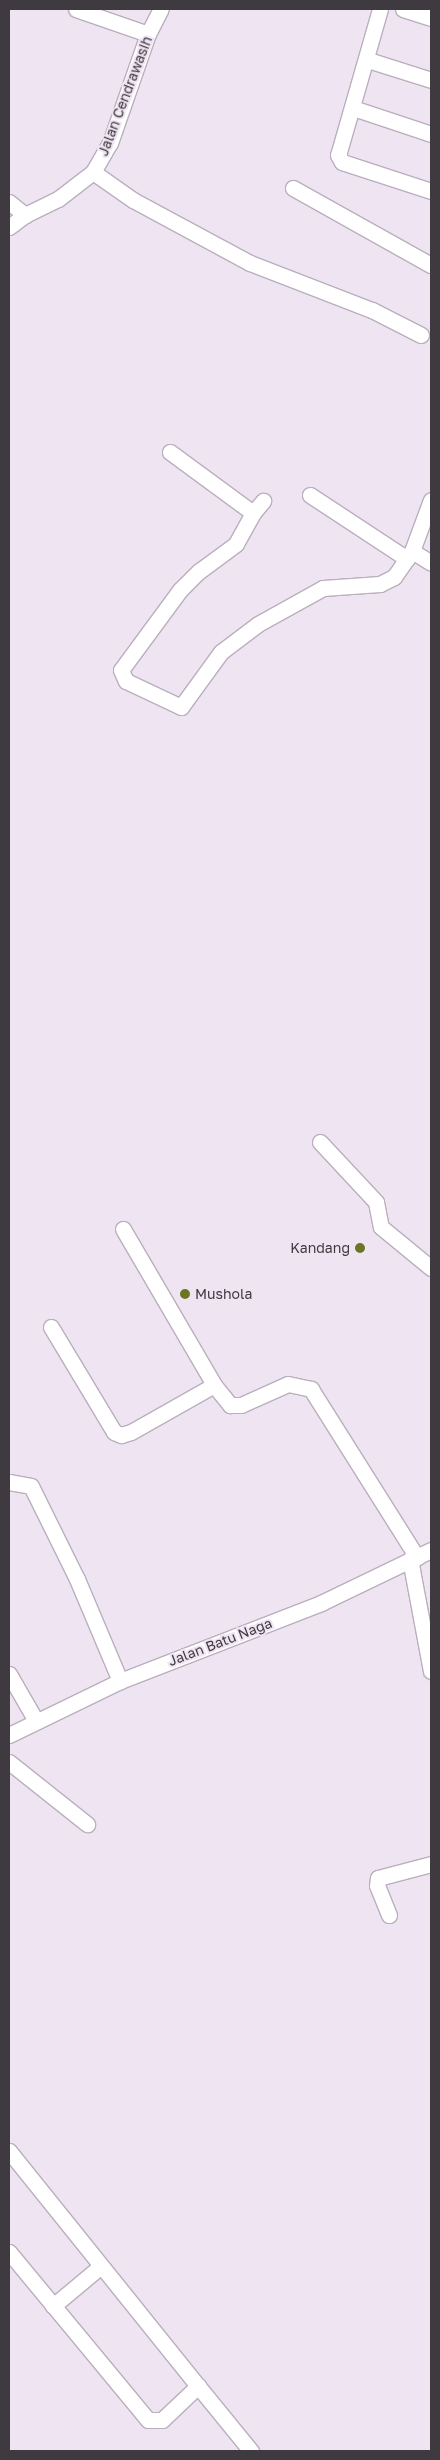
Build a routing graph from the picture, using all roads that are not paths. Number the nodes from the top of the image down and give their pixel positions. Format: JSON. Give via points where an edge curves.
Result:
{"nodes":[{"id":1,"x":76,"y":9,"type":"edge"},
{"id":2,"x":161,"y":9,"type":"edge"},
{"id":3,"x":380,"y":9,"type":"edge"},
{"id":4,"x":403,"y":9,"type":"edge"},
{"id":5,"x":431,"y":18,"type":"edge"},
{"id":6,"x":148,"y":34,"type":"junction"},
{"id":7,"x":368,"y":60,"type":"junction"},
{"id":8,"x":431,"y":80,"type":"edge"},
{"id":9,"x":353,"y":108,"type":"junction"},
{"id":10,"x":431,"y":134,"type":"edge"},
{"id":11,"x":94,"y":172,"type":"junction"},
{"id":12,"x":293,"y":188,"type":"dead end"},
{"id":13,"x":431,"y":191,"type":"edge"},
{"id":14,"x":9,"y":202,"type":"edge"},
{"id":15,"x":25,"y":215,"type":"junction"},
{"id":16,"x":9,"y":227,"type":"edge"},
{"id":17,"x":431,"y":265,"type":"edge"},
{"id":18,"x":421,"y":334,"type":"dead end"},
{"id":19,"x":170,"y":452,"type":"dead end"},
{"id":20,"x":310,"y":495,"type":"dead end"},
{"id":21,"x":431,"y":500,"type":"edge"},
{"id":22,"x":263,"y":501,"type":"dead end"},
{"id":23,"x":253,"y":513,"type":"junction"},
{"id":24,"x":409,"y":555,"type":"junction"},
{"id":25,"x":431,"y":563,"type":"edge"},
{"id":26,"x":320,"y":1142,"type":"dead end"},
{"id":27,"x":123,"y":1230,"type":"dead end"},
{"id":28,"x":431,"y":1268,"type":"edge"},
{"id":29,"x":51,"y":1327,"type":"dead end"},
{"id":30,"x":214,"y":1385,"type":"junction"},
{"id":31,"x":9,"y":1482,"type":"edge"},
{"id":32,"x":431,"y":1550,"type":"edge"},
{"id":33,"x":413,"y":1558,"type":"junction"},
{"id":34,"x":431,"y":1671,"type":"edge"},
{"id":35,"x":9,"y":1674,"type":"edge"},
{"id":36,"x":120,"y":1682,"type":"junction"},
{"id":37,"x":36,"y":1721,"type":"junction"},
{"id":38,"x":9,"y":1735,"type":"edge"},
{"id":39,"x":9,"y":1762,"type":"edge"},
{"id":40,"x":87,"y":1824,"type":"dead end"},
{"id":41,"x":431,"y":1864,"type":"edge"},
{"id":42,"x":389,"y":1916,"type":"dead end"},
{"id":43,"x":9,"y":2151,"type":"edge"},
{"id":44,"x":9,"y":2252,"type":"edge"},
{"id":45,"x":101,"y":2266,"type":"junction"},
{"id":46,"x":53,"y":2306,"type":"junction"},
{"id":47,"x":198,"y":2386,"type":"junction"},
{"id":48,"x":252,"y":2451,"type":"edge"}],
"edges":[{"from":1,"to":6,"type":"street"},
{"from":2,"to":6,"type":"street","name":"Jalan Cendrawasih"},
{"from":3,"to":7,"type":"street"},
{"from":4,"to":5,"type":"street"},
{"from":6,"to":11,"type":"street","name":"Jalan Cendrawasih","via":[[110,143]]},
{"from":7,"to":8,"type":"street"},
{"from":7,"to":9,"type":"street"},
{"from":9,"to":10,"type":"street"},
{"from":9,"to":13,"type":"street","via":[[338,146],[342,162]]},
{"from":11,"to":15,"type":"street","name":"Jalan Cendrawasih","via":[[58,199]]},
{"from":11,"to":18,"type":"street","via":[[134,200],[250,262],[372,310]]},
{"from":12,"to":17,"type":"street"},
{"from":14,"to":15,"type":"street"},
{"from":15,"to":16,"type":"street","name":"Jalan Cendrawasih"},
{"from":19,"to":23,"type":"street"},
{"from":20,"to":24,"type":"street"},
{"from":21,"to":24,"type":"street"},
{"from":22,"to":23,"type":"street"},
{"from":23,"to":24,"type":"street","via":[[236,544],[180,590],[123,666],[122,678],[183,708],[215,659],[238,636],[323,588],[389,581]]},
{"from":24,"to":25,"type":"street"},
{"from":26,"to":28,"type":"street","via":[[376,1202],[381,1227]]},
{"from":27,"to":30,"type":"street"},
{"from":29,"to":30,"type":"street","via":[[114,1432],[121,1435]]},
{"from":30,"to":33,"type":"street","via":[[230,1405],[238,1406],[288,1384],[311,1389]]},
{"from":31,"to":36,"type":"street","via":[[31,1486],[77,1579]]},
{"from":32,"to":33,"type":"street","name":"Jalan Batu Naga"},
{"from":33,"to":34,"type":"street"},
{"from":33,"to":36,"type":"street","name":"Jalan Batu Naga","via":[[320,1603]]},
{"from":35,"to":37,"type":"street"},
{"from":36,"to":37,"type":"street","name":"Jalan Batu Naga"},
{"from":37,"to":38,"type":"street","name":"Jalan Batu Naga"},
{"from":39,"to":40,"type":"street"},
{"from":41,"to":42,"type":"street","via":[[378,1878],[377,1886]]},
{"from":43,"to":45,"type":"street"},
{"from":44,"to":46,"type":"street"},
{"from":45,"to":46,"type":"street"},
{"from":45,"to":47,"type":"street"},
{"from":46,"to":47,"type":"street","via":[[148,2420],[162,2420]]},
{"from":47,"to":48,"type":"street"}]}
